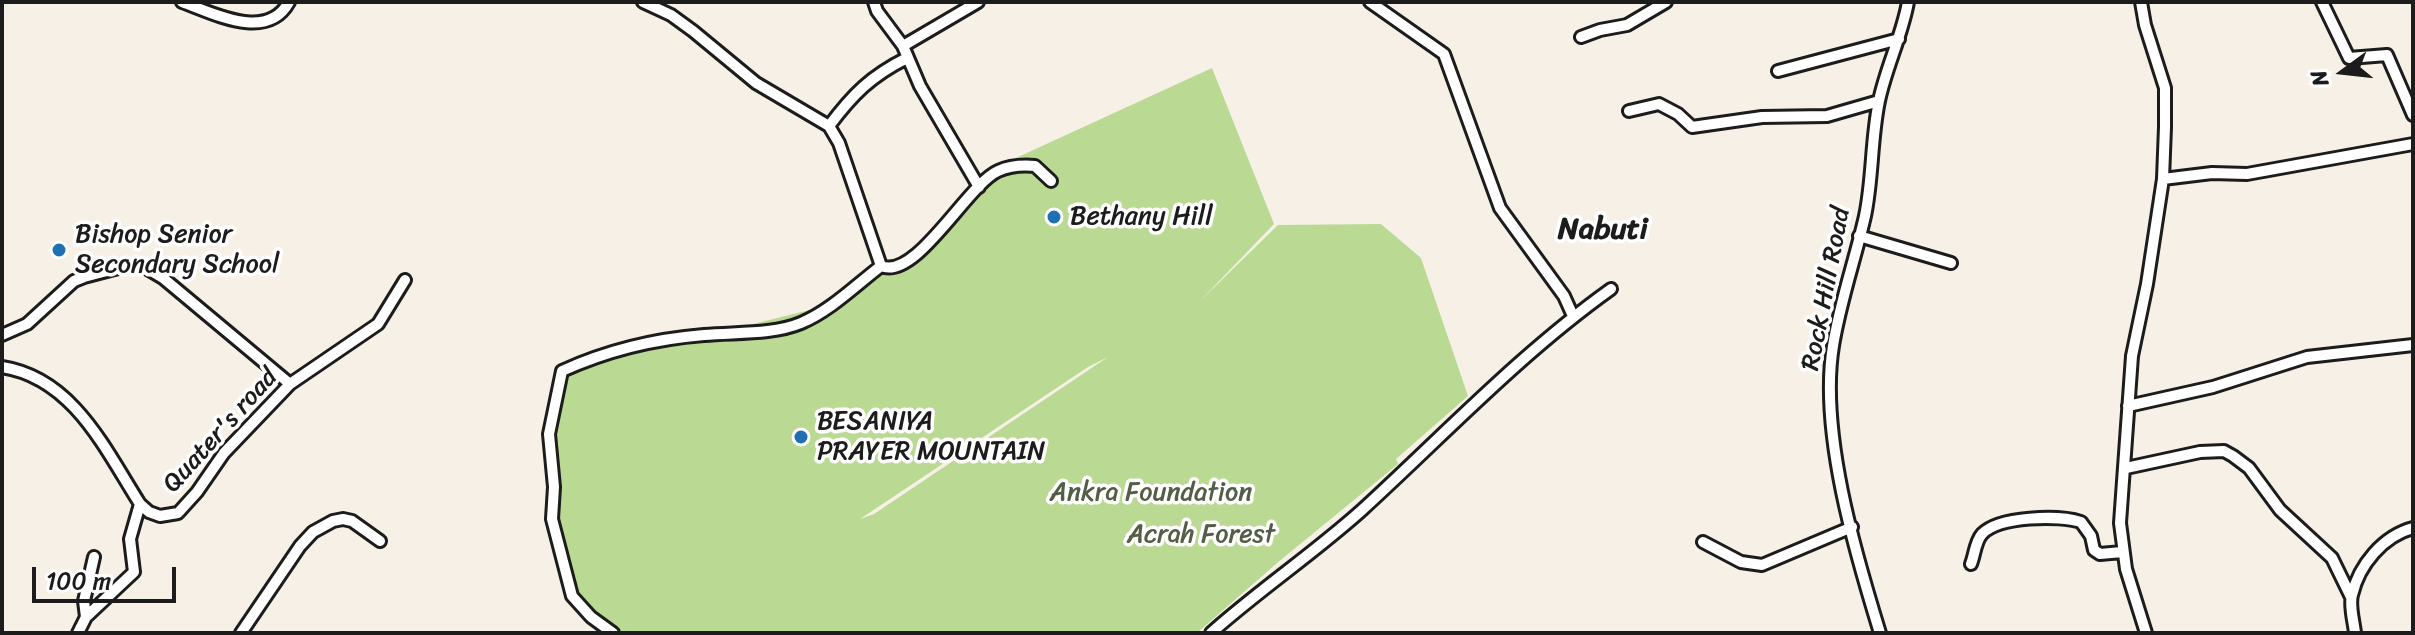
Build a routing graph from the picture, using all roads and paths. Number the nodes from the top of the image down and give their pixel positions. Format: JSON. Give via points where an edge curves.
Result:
{"nodes":[{"id":1,"x":182,"y":2,"type":"edge"},
{"id":2,"x":289,"y":2,"type":"edge"},
{"id":3,"x":643,"y":2,"type":"edge"},
{"id":4,"x":874,"y":2,"type":"edge"},
{"id":5,"x":978,"y":2,"type":"edge"},
{"id":6,"x":1370,"y":2,"type":"edge"},
{"id":7,"x":1666,"y":2,"type":"edge"},
{"id":8,"x":1908,"y":2,"type":"edge"},
{"id":9,"x":2141,"y":2,"type":"edge"},
{"id":10,"x":2322,"y":2,"type":"edge"},
{"id":11,"x":1581,"y":37,"type":"dead end"},
{"id":12,"x":1899,"y":39,"type":"junction"},
{"id":13,"x":903,"y":46,"type":"junction"},
{"id":14,"x":907,"y":58,"type":"junction"},
{"id":15,"x":1778,"y":71,"type":"dead end"},
{"id":16,"x":1879,"y":101,"type":"junction"},
{"id":17,"x":1629,"y":111,"type":"dead end"},
{"id":18,"x":2413,"y":115,"type":"edge"},
{"id":19,"x":829,"y":126,"type":"junction"},
{"id":20,"x":2413,"y":144,"type":"edge"},
{"id":21,"x":2163,"y":179,"type":"junction"},
{"id":22,"x":1051,"y":181,"type":"dead end"},
{"id":23,"x":979,"y":187,"type":"junction"},
{"id":24,"x":1859,"y":236,"type":"junction"},
{"id":25,"x":1951,"y":263,"type":"dead end"},
{"id":26,"x":881,"y":266,"type":"junction"},
{"id":27,"x":405,"y":280,"type":"dead end"},
{"id":28,"x":1611,"y":289,"type":"dead end"},
{"id":29,"x":1573,"y":316,"type":"junction"},
{"id":30,"x":2,"y":335,"type":"edge"},
{"id":31,"x":2413,"y":345,"type":"edge"},
{"id":32,"x":2,"y":367,"type":"edge"},
{"id":33,"x":290,"y":384,"type":"junction"},
{"id":34,"x":2128,"y":406,"type":"junction"},
{"id":35,"x":2126,"y":468,"type":"junction"},
{"id":36,"x":140,"y":504,"type":"junction"},
{"id":37,"x":1852,"y":527,"type":"junction"},
{"id":38,"x":2413,"y":528,"type":"edge"},
{"id":39,"x":380,"y":541,"type":"dead end"},
{"id":40,"x":1703,"y":542,"type":"dead end"},
{"id":41,"x":2122,"y":552,"type":"junction"},
{"id":42,"x":94,"y":557,"type":"dead end"},
{"id":43,"x":1971,"y":564,"type":"dead end"},
{"id":44,"x":2351,"y":597,"type":"junction"},
{"id":45,"x":86,"y":617,"type":"junction"},
{"id":46,"x":78,"y":633,"type":"edge"},
{"id":47,"x":241,"y":633,"type":"edge"},
{"id":48,"x":613,"y":633,"type":"edge"},
{"id":49,"x":1211,"y":633,"type":"edge"},
{"id":50,"x":1880,"y":633,"type":"edge"},
{"id":51,"x":2146,"y":633,"type":"edge"},
{"id":52,"x":2355,"y":633,"type":"edge"}],
"edges":[{"from":1,"to":2,"type":"street","via":[[258,24]]},
{"from":3,"to":19,"type":"street","via":[[671,15],[756,83]]},
{"from":4,"to":13,"type":"street"},
{"from":5,"to":13,"type":"street"},
{"from":6,"to":29,"type":"street","via":[[1444,54],[1500,208]]},
{"from":7,"to":11,"type":"street","via":[[1627,25]]},
{"from":8,"to":12,"type":"street","name":"Rock Hill Road"},
{"from":9,"to":21,"type":"street","via":[[2165,88]]},
{"from":10,"to":18,"type":"street","via":[[2349,58],[2387,55]]},
{"from":12,"to":15,"type":"street"},
{"from":12,"to":16,"type":"street","name":"Rock Hill Road"},
{"from":13,"to":14,"type":"street"},
{"from":14,"to":19,"type":"street","via":[[869,80]]},
{"from":14,"to":23,"type":"street"},
{"from":16,"to":17,"type":"street","via":[[1827,116],[1762,117],[1692,127],[1659,104]]},
{"from":16,"to":24,"type":"street","name":"Rock Hill Road"},
{"from":19,"to":26,"type":"street"},
{"from":20,"to":21,"type":"street","via":[[2247,174]]},
{"from":21,"to":34,"type":"street"},
{"from":22,"to":23,"type":"street","via":[[1035,166],[1022,165],[996,172]]},
{"from":23,"to":26,"type":"street","via":[[904,263]]},
{"from":24,"to":25,"type":"street"},
{"from":24,"to":37,"type":"street","name":"Rock Hill Road","via":[[1830,376],[1834,444]]},
{"from":26,"to":48,"type":"street","via":[[801,323],[636,344],[562,371],[549,434],[552,519],[572,596]]},
{"from":27,"to":33,"type":"street","name":"Quater's road","via":[[378,324]]},
{"from":28,"to":29,"type":"street"},
{"from":29,"to":49,"type":"street","via":[[1343,527]]},
{"from":30,"to":33,"type":"street","via":[[27,324],[74,281],[141,265]]},
{"from":31,"to":34,"type":"street","via":[[2307,357],[2213,387]]},
{"from":32,"to":36,"type":"street","name":"Quater's road","via":[[38,378],[76,407]]},
{"from":33,"to":36,"type":"street","name":"Quater's road","via":[[224,453],[178,513],[160,516]]},
{"from":34,"to":35,"type":"street"},
{"from":35,"to":41,"type":"street"},
{"from":35,"to":44,"type":"street","via":[[2200,452],[2233,456],[2332,558]]},
{"from":36,"to":45,"type":"street","via":[[130,539],[134,572]]},
{"from":37,"to":40,"type":"street","via":[[1762,565],[1741,562]]},
{"from":37,"to":50,"type":"street","name":"Rock Hill Road"},
{"from":38,"to":44,"type":"street","via":[[2379,547]]},
{"from":39,"to":47,"type":"street","via":[[343,519],[313,532]]},
{"from":41,"to":43,"type":"street","via":[[2094,550],[2081,522],[2013,520],[1981,535]]},
{"from":41,"to":51,"type":"street"},
{"from":42,"to":45,"type":"street","via":[[84,601]]},
{"from":44,"to":52,"type":"street"},
{"from":45,"to":46,"type":"street"}]}
